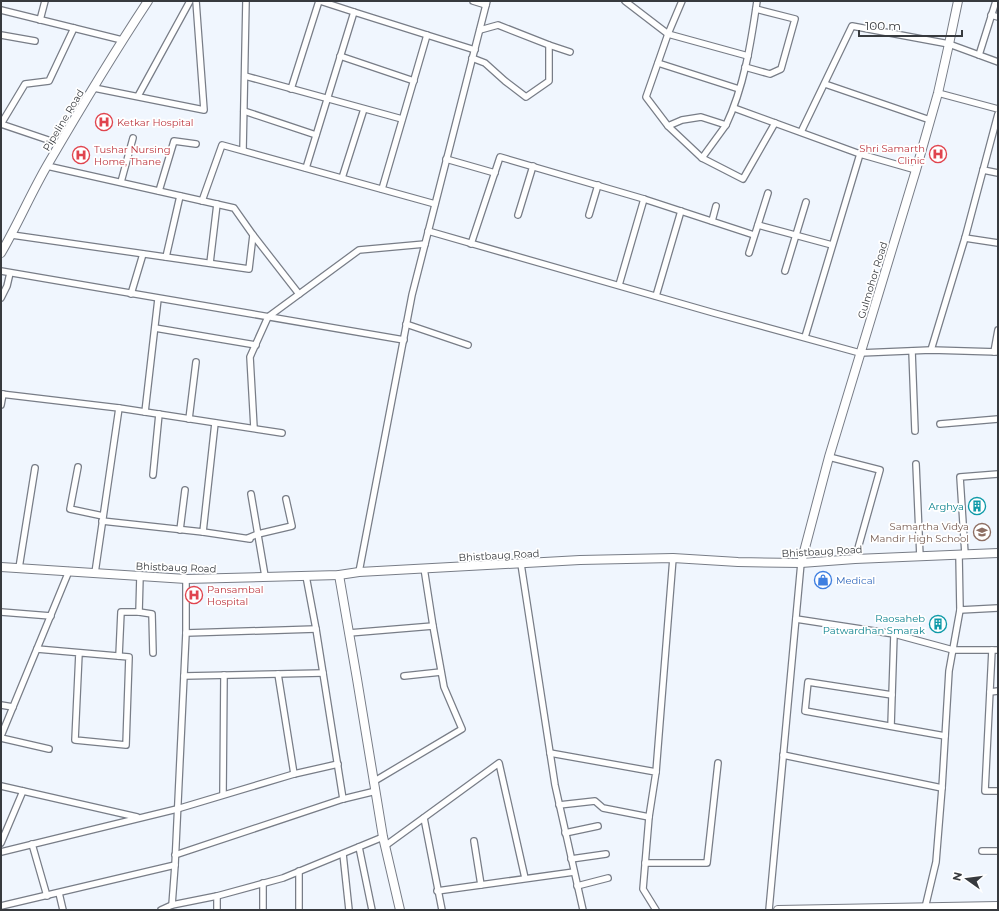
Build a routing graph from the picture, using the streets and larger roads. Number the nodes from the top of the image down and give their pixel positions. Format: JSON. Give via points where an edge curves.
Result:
{"nodes":[{"id":1,"x":45,"y":1,"type":"edge"},
{"id":2,"x":148,"y":1,"type":"edge"},
{"id":3,"x":190,"y":1,"type":"edge"},
{"id":4,"x":196,"y":1,"type":"edge"},
{"id":5,"x":246,"y":1,"type":"edge"},
{"id":6,"x":319,"y":1,"type":"edge"},
{"id":7,"x":473,"y":1,"type":"edge"},
{"id":8,"x":625,"y":1,"type":"edge"},
{"id":9,"x":682,"y":1,"type":"edge"},
{"id":10,"x":757,"y":1,"type":"edge"},
{"id":11,"x":996,"y":1,"type":"edge"},
{"id":12,"x":956,"y":2,"type":"edge"},
{"id":13,"x":486,"y":3,"type":"edge"},
{"id":14,"x":756,"y":9,"type":"junction"},
{"id":15,"x":1,"y":10,"type":"edge"},
{"id":16,"x":354,"y":12,"type":"junction"},
{"id":17,"x":991,"y":15,"type":"junction"},
{"id":18,"x":998,"y":17,"type":"edge"},
{"id":19,"x":40,"y":20,"type":"junction"},
{"id":20,"x":74,"y":28,"type":"junction"},
{"id":21,"x":480,"y":30,"type":"junction"},
{"id":22,"x":668,"y":34,"type":"junction"},
{"id":23,"x":1,"y":35,"type":"edge"},
{"id":24,"x":427,"y":35,"type":"junction"},
{"id":25,"x":122,"y":40,"type":"junction"},
{"id":26,"x":35,"y":41,"type":"dead end"},
{"id":27,"x":949,"y":44,"type":"junction"},
{"id":28,"x":549,"y":45,"type":"junction"},
{"id":29,"x":475,"y":50,"type":"junction"},
{"id":30,"x":570,"y":52,"type":"dead end"},
{"id":31,"x":979,"y":55,"type":"junction"},
{"id":32,"x":340,"y":56,"type":"junction"},
{"id":33,"x":748,"y":56,"type":"junction"},
{"id":34,"x":472,"y":58,"type":"junction"},
{"id":35,"x":998,"y":62,"type":"edge"},
{"id":36,"x":658,"y":63,"type":"junction"},
{"id":37,"x":745,"y":67,"type":"junction"},
{"id":38,"x":245,"y":76,"type":"junction"},
{"id":39,"x":414,"y":81,"type":"junction"},
{"id":40,"x":825,"y":84,"type":"junction"},
{"id":41,"x":94,"y":88,"type":"junction"},
{"id":42,"x":291,"y":89,"type":"junction"},
{"id":43,"x":739,"y":89,"type":"junction"},
{"id":44,"x":938,"y":92,"type":"junction"},
{"id":45,"x":138,"y":96,"type":"junction"},
{"id":46,"x":327,"y":99,"type":"junction"},
{"id":47,"x":734,"y":108,"type":"junction"},
{"id":48,"x":364,"y":109,"type":"junction"},
{"id":49,"x":998,"y":109,"type":"edge"},
{"id":50,"x":244,"y":111,"type":"junction"},
{"id":51,"x":998,"y":114,"type":"edge"},
{"id":52,"x":402,"y":119,"type":"junction"},
{"id":53,"x":930,"y":120,"type":"junction"},
{"id":54,"x":775,"y":123,"type":"junction"},
{"id":55,"x":1,"y":124,"type":"edge"},
{"id":56,"x":726,"y":125,"type":"junction"},
{"id":57,"x":668,"y":126,"type":"junction"},
{"id":58,"x":801,"y":132,"type":"junction"},
{"id":59,"x":316,"y":135,"type":"junction"},
{"id":60,"x":133,"y":138,"type":"dead end"},
{"id":61,"x":60,"y":144,"type":"junction"},
{"id":62,"x":196,"y":144,"type":"dead end"},
{"id":63,"x":243,"y":150,"type":"junction"},
{"id":64,"x":860,"y":154,"type":"junction"},
{"id":65,"x":702,"y":158,"type":"junction"},
{"id":66,"x":446,"y":159,"type":"junction"},
{"id":67,"x":47,"y":166,"type":"junction"},
{"id":68,"x":533,"y":166,"type":"junction"},
{"id":69,"x":306,"y":168,"type":"junction"},
{"id":70,"x":916,"y":170,"type":"junction"},
{"id":71,"x":983,"y":170,"type":"junction"},
{"id":72,"x":494,"y":173,"type":"junction"},
{"id":73,"x":998,"y":173,"type":"edge"},
{"id":74,"x":342,"y":178,"type":"junction"},
{"id":75,"x":120,"y":182,"type":"junction"},
{"id":76,"x":598,"y":185,"type":"junction"},
{"id":77,"x":382,"y":189,"type":"junction"},
{"id":78,"x":159,"y":191,"type":"junction"},
{"id":79,"x":768,"y":193,"type":"dead end"},
{"id":80,"x":180,"y":196,"type":"junction"},
{"id":81,"x":644,"y":199,"type":"junction"},
{"id":82,"x":202,"y":200,"type":"junction"},
{"id":83,"x":806,"y":202,"type":"dead end"},
{"id":84,"x":217,"y":204,"type":"junction"},
{"id":85,"x":435,"y":204,"type":"junction"},
{"id":86,"x":716,"y":206,"type":"dead end"},
{"id":87,"x":681,"y":211,"type":"junction"},
{"id":88,"x":518,"y":215,"type":"dead end"},
{"id":89,"x":589,"y":215,"type":"dead end"},
{"id":90,"x":712,"y":221,"type":"junction"},
{"id":91,"x":758,"y":225,"type":"junction"},
{"id":92,"x":428,"y":231,"type":"junction"},
{"id":93,"x":12,"y":234,"type":"junction"},
{"id":94,"x":253,"y":235,"type":"junction"},
{"id":95,"x":754,"y":235,"type":"junction"},
{"id":96,"x":796,"y":236,"type":"junction"},
{"id":97,"x":965,"y":238,"type":"junction"},
{"id":98,"x":998,"y":243,"type":"edge"},
{"id":99,"x":425,"y":244,"type":"junction"},
{"id":100,"x":471,"y":244,"type":"junction"},
{"id":101,"x":832,"y":246,"type":"junction"},
{"id":102,"x":1,"y":253,"type":"edge"},
{"id":103,"x":749,"y":253,"type":"dead end"},
{"id":104,"x":143,"y":254,"type":"junction"},
{"id":105,"x":166,"y":257,"type":"junction"},
{"id":106,"x":210,"y":263,"type":"junction"},
{"id":107,"x":1,"y":271,"type":"edge"},
{"id":108,"x":785,"y":271,"type":"dead end"},
{"id":109,"x":10,"y":273,"type":"junction"},
{"id":110,"x":619,"y":285,"type":"junction"},
{"id":111,"x":131,"y":294,"type":"junction"},
{"id":112,"x":299,"y":294,"type":"junction"},
{"id":113,"x":656,"y":296,"type":"junction"},
{"id":114,"x":1,"y":298,"type":"edge"},
{"id":115,"x":158,"y":298,"type":"junction"},
{"id":116,"x":268,"y":317,"type":"junction"},
{"id":117,"x":406,"y":324,"type":"junction"},
{"id":118,"x":155,"y":328,"type":"junction"},
{"id":119,"x":998,"y":330,"type":"edge"},
{"id":120,"x":805,"y":337,"type":"junction"},
{"id":121,"x":404,"y":340,"type":"junction"},
{"id":122,"x":256,"y":344,"type":"junction"},
{"id":123,"x":468,"y":345,"type":"dead end"},
{"id":124,"x":931,"y":350,"type":"junction"},
{"id":125,"x":912,"y":351,"type":"junction"},
{"id":126,"x":996,"y":352,"type":"edge"},
{"id":127,"x":860,"y":353,"type":"junction"},
{"id":128,"x":196,"y":362,"type":"dead end"},
{"id":129,"x":2,"y":394,"type":"edge"},
{"id":130,"x":1,"y":405,"type":"edge"},
{"id":131,"x":119,"y":408,"type":"junction"},
{"id":132,"x":145,"y":412,"type":"junction"},
{"id":133,"x":159,"y":414,"type":"junction"},
{"id":134,"x":189,"y":419,"type":"junction"},
{"id":135,"x":998,"y":419,"type":"edge"},
{"id":136,"x":215,"y":423,"type":"junction"},
{"id":137,"x":940,"y":424,"type":"dead end"},
{"id":138,"x":254,"y":428,"type":"junction"},
{"id":139,"x":915,"y":431,"type":"dead end"},
{"id":140,"x":282,"y":433,"type":"dead end"},
{"id":141,"x":829,"y":457,"type":"junction"},
{"id":142,"x":916,"y":464,"type":"dead end"},
{"id":143,"x":78,"y":467,"type":"dead end"},
{"id":144,"x":35,"y":468,"type":"dead end"},
{"id":145,"x":998,"y":474,"type":"edge"},
{"id":146,"x":153,"y":475,"type":"dead end"},
{"id":147,"x":185,"y":490,"type":"dead end"},
{"id":148,"x":251,"y":494,"type":"dead end"},
{"id":149,"x":286,"y":500,"type":"dead end"},
{"id":150,"x":103,"y":518,"type":"junction"},
{"id":151,"x":180,"y":530,"type":"junction"},
{"id":152,"x":203,"y":532,"type":"junction"},
{"id":153,"x":258,"y":537,"type":"junction"},
{"id":154,"x":998,"y":553,"type":"edge"},
{"id":155,"x":962,"y":555,"type":"junction"},
{"id":156,"x":920,"y":557,"type":"junction"},
{"id":157,"x":673,"y":558,"type":"junction"},
{"id":158,"x":855,"y":559,"type":"junction"},
{"id":159,"x":801,"y":563,"type":"junction"},
{"id":160,"x":521,"y":564,"type":"junction"},
{"id":161,"x":1,"y":567,"type":"edge"},
{"id":162,"x":19,"y":568,"type":"junction"},
{"id":163,"x":424,"y":568,"type":"junction"},
{"id":164,"x":69,"y":571,"type":"junction"},
{"id":165,"x":359,"y":572,"type":"junction"},
{"id":166,"x":95,"y":573,"type":"junction"},
{"id":167,"x":338,"y":575,"type":"junction"},
{"id":168,"x":140,"y":576,"type":"junction"},
{"id":169,"x":265,"y":576,"type":"junction"},
{"id":170,"x":306,"y":576,"type":"junction"},
{"id":171,"x":186,"y":579,"type":"junction"},
{"id":172,"x":998,"y":608,"type":"edge"},
{"id":173,"x":960,"y":610,"type":"junction"},
{"id":174,"x":1,"y":612,"type":"edge"},
{"id":175,"x":140,"y":612,"type":"junction"},
{"id":176,"x":51,"y":616,"type":"junction"},
{"id":177,"x":796,"y":619,"type":"junction"},
{"id":178,"x":433,"y":626,"type":"junction"},
{"id":179,"x":316,"y":629,"type":"junction"},
{"id":180,"x":186,"y":633,"type":"junction"},
{"id":181,"x":349,"y":633,"type":"junction"},
{"id":182,"x":894,"y":634,"type":"junction"},
{"id":183,"x":37,"y":649,"type":"junction"},
{"id":184,"x":953,"y":650,"type":"junction"},
{"id":185,"x":995,"y":650,"type":"edge"},
{"id":186,"x":79,"y":653,"type":"junction"},
{"id":187,"x":153,"y":653,"type":"dead end"},
{"id":188,"x":119,"y":656,"type":"junction"},
{"id":189,"x":441,"y":672,"type":"junction"},
{"id":190,"x":278,"y":674,"type":"junction"},
{"id":191,"x":322,"y":674,"type":"junction"},
{"id":192,"x":224,"y":675,"type":"junction"},
{"id":193,"x":184,"y":676,"type":"junction"},
{"id":194,"x":404,"y":676,"type":"dead end"},
{"id":195,"x":998,"y":691,"type":"edge"},
{"id":196,"x":990,"y":692,"type":"junction"},
{"id":197,"x":892,"y":695,"type":"junction"},
{"id":198,"x":1,"y":705,"type":"edge"},
{"id":199,"x":13,"y":707,"type":"junction"},
{"id":200,"x":891,"y":726,"type":"junction"},
{"id":201,"x":946,"y":736,"type":"junction"},
{"id":202,"x":1,"y":737,"type":"edge"},
{"id":203,"x":49,"y":749,"type":"dead end"},
{"id":204,"x":550,"y":753,"type":"junction"},
{"id":205,"x":783,"y":755,"type":"junction"},
{"id":206,"x":718,"y":763,"type":"dead end"},
{"id":207,"x":338,"y":764,"type":"junction"},
{"id":208,"x":656,"y":772,"type":"junction"},
{"id":209,"x":294,"y":774,"type":"junction"},
{"id":210,"x":373,"y":782,"type":"junction"},
{"id":211,"x":1,"y":786,"type":"edge"},
{"id":212,"x":942,"y":788,"type":"junction"},
{"id":213,"x":23,"y":791,"type":"junction"},
{"id":214,"x":376,"y":791,"type":"junction"},
{"id":215,"x":998,"y":791,"type":"edge"},
{"id":216,"x":223,"y":794,"type":"junction"},
{"id":217,"x":343,"y":799,"type":"junction"},
{"id":218,"x":559,"y":805,"type":"junction"},
{"id":219,"x":177,"y":809,"type":"junction"},
{"id":220,"x":649,"y":817,"type":"junction"},
{"id":221,"x":138,"y":818,"type":"junction"},
{"id":222,"x":424,"y":818,"type":"junction"},
{"id":223,"x":598,"y":826,"type":"dead end"},
{"id":224,"x":565,"y":833,"type":"junction"},
{"id":225,"x":383,"y":837,"type":"junction"},
{"id":226,"x":474,"y":841,"type":"dead end"},
{"id":227,"x":1,"y":843,"type":"edge"},
{"id":228,"x":32,"y":844,"type":"junction"},
{"id":229,"x":385,"y":846,"type":"junction"},
{"id":230,"x":359,"y":847,"type":"junction"},
{"id":231,"x":982,"y":851,"type":"dead end"},
{"id":232,"x":998,"y":851,"type":"edge"},
{"id":233,"x":1,"y":852,"type":"edge"},
{"id":234,"x":343,"y":854,"type":"junction"},
{"id":235,"x":606,"y":854,"type":"dead end"},
{"id":236,"x":175,"y":855,"type":"junction"},
{"id":237,"x":571,"y":859,"type":"junction"},
{"id":238,"x":645,"y":863,"type":"junction"},
{"id":239,"x":175,"y":865,"type":"junction"},
{"id":240,"x":299,"y":871,"type":"junction"},
{"id":241,"x":574,"y":872,"type":"junction"},
{"id":242,"x":525,"y":878,"type":"junction"},
{"id":243,"x":608,"y":878,"type":"dead end"},
{"id":244,"x":263,"y":883,"type":"junction"},
{"id":245,"x":481,"y":885,"type":"junction"},
{"id":246,"x":577,"y":886,"type":"junction"},
{"id":247,"x":438,"y":891,"type":"junction"},
{"id":248,"x":59,"y":893,"type":"junction"},
{"id":249,"x":47,"y":896,"type":"junction"},
{"id":250,"x":217,"y":896,"type":"junction"},
{"id":251,"x":172,"y":905,"type":"junction"},
{"id":252,"x":1,"y":906,"type":"edge"},
{"id":253,"x":998,"y":906,"type":"edge"},
{"id":254,"x":925,"y":908,"type":"junction"},
{"id":255,"x":63,"y":910,"type":"edge"},
{"id":256,"x":161,"y":910,"type":"edge"},
{"id":257,"x":217,"y":910,"type":"edge"},
{"id":258,"x":263,"y":910,"type":"edge"},
{"id":259,"x":299,"y":910,"type":"edge"},
{"id":260,"x":349,"y":910,"type":"edge"},
{"id":261,"x":372,"y":910,"type":"edge"},
{"id":262,"x":400,"y":910,"type":"edge"},
{"id":263,"x":442,"y":910,"type":"edge"},
{"id":264,"x":583,"y":910,"type":"edge"},
{"id":265,"x":656,"y":910,"type":"edge"},
{"id":266,"x":769,"y":910,"type":"edge"},
{"id":267,"x":778,"y":910,"type":"edge"}],
"edges":[{"from":1,"to":19,"type":"street"},
{"from":2,"to":25,"type":"street","name":"Pipeline Road"},
{"from":3,"to":45,"type":"street"},
{"from":4,"to":45,"type":"street","via":[[204,110]]},
{"from":5,"to":38,"type":"street"},
{"from":6,"to":16,"type":"street"},
{"from":6,"to":42,"type":"street"},
{"from":7,"to":13,"type":"street"},
{"from":8,"to":22,"type":"street"},
{"from":9,"to":22,"type":"street"},
{"from":10,"to":14,"type":"street"},
{"from":11,"to":17,"type":"street"},
{"from":12,"to":27,"type":"street","name":"Gulmohor Road"},
{"from":13,"to":21,"type":"street"},
{"from":14,"to":33,"type":"street"},
{"from":14,"to":37,"type":"street","via":[[794,19],[781,69],[770,74]]},
{"from":15,"to":19,"type":"street"},
{"from":16,"to":24,"type":"street"},
{"from":16,"to":32,"type":"street"},
{"from":17,"to":18,"type":"street"},
{"from":17,"to":31,"type":"street"},
{"from":19,"to":20,"type":"street"},
{"from":20,"to":25,"type":"street"},
{"from":20,"to":55,"type":"street","via":[[49,81],[24,84]]},
{"from":21,"to":28,"type":"street","via":[[498,25]]},
{"from":21,"to":29,"type":"street"},
{"from":22,"to":33,"type":"street"},
{"from":22,"to":36,"type":"street"},
{"from":23,"to":26,"type":"street"},
{"from":24,"to":29,"type":"street"},
{"from":24,"to":39,"type":"street"},
{"from":25,"to":41,"type":"street","name":"Pipeline Road"},
{"from":27,"to":31,"type":"street"},
{"from":27,"to":40,"type":"street","via":[[852,26]]},
{"from":27,"to":44,"type":"street","name":"Gulmohor Road"},
{"from":28,"to":30,"type":"street"},
{"from":28,"to":34,"type":"street","via":[[549,81],[526,97],[485,63]]},
{"from":29,"to":34,"type":"street"},
{"from":31,"to":35,"type":"street"},
{"from":32,"to":39,"type":"street"},
{"from":32,"to":46,"type":"street"},
{"from":33,"to":37,"type":"street"},
{"from":34,"to":66,"type":"street"},
{"from":36,"to":43,"type":"street"},
{"from":36,"to":57,"type":"street","via":[[646,97]]},
{"from":37,"to":43,"type":"street"},
{"from":38,"to":42,"type":"street"},
{"from":38,"to":50,"type":"street"},
{"from":39,"to":52,"type":"street"},
{"from":40,"to":53,"type":"street"},
{"from":40,"to":58,"type":"street"},
{"from":41,"to":45,"type":"street"},
{"from":41,"to":61,"type":"street","name":"Pipeline Road"},
{"from":42,"to":46,"type":"street"},
{"from":43,"to":47,"type":"street"},
{"from":44,"to":49,"type":"street"},
{"from":44,"to":53,"type":"street","name":"Gulmohor Road"},
{"from":46,"to":48,"type":"street"},
{"from":46,"to":59,"type":"street"},
{"from":47,"to":54,"type":"street"},
{"from":47,"to":56,"type":"street"},
{"from":48,"to":52,"type":"street"},
{"from":48,"to":74,"type":"street"},
{"from":50,"to":59,"type":"street"},
{"from":50,"to":63,"type":"street"},
{"from":51,"to":71,"type":"street"},
{"from":52,"to":77,"type":"street"},
{"from":53,"to":70,"type":"street","name":"Gulmohor Road"},
{"from":54,"to":58,"type":"street"},
{"from":54,"to":65,"type":"street","via":[[743,179]]},
{"from":55,"to":61,"type":"street"},
{"from":56,"to":57,"type":"street","via":[[701,117],[682,120]]},
{"from":56,"to":65,"type":"street"},
{"from":57,"to":65,"type":"street"},
{"from":58,"to":64,"type":"street"},
{"from":59,"to":69,"type":"street"},
{"from":60,"to":75,"type":"street"},
{"from":61,"to":67,"type":"street","name":"Pipeline Road"},
{"from":62,"to":78,"type":"street","via":[[174,141]]},
{"from":63,"to":69,"type":"street"},
{"from":63,"to":82,"type":"street","via":[[222,145]]},
{"from":64,"to":70,"type":"street"},
{"from":64,"to":101,"type":"street"},
{"from":66,"to":72,"type":"street"},
{"from":66,"to":85,"type":"street"},
{"from":67,"to":75,"type":"street"},
{"from":67,"to":93,"type":"street","name":"Pipeline Road"},
{"from":68,"to":72,"type":"street","via":[[500,156]]},
{"from":68,"to":76,"type":"street"},
{"from":68,"to":88,"type":"street"},
{"from":69,"to":74,"type":"street"},
{"from":70,"to":127,"type":"street","name":"Gulmohor Road"},
{"from":71,"to":73,"type":"street"},
{"from":71,"to":97,"type":"street"},
{"from":72,"to":100,"type":"street"},
{"from":74,"to":77,"type":"street"},
{"from":75,"to":78,"type":"street"},
{"from":76,"to":81,"type":"street"},
{"from":76,"to":89,"type":"street"},
{"from":77,"to":85,"type":"street"},
{"from":78,"to":80,"type":"street"},
{"from":79,"to":91,"type":"street"},
{"from":80,"to":82,"type":"street"},
{"from":80,"to":105,"type":"street"},
{"from":81,"to":87,"type":"street"},
{"from":81,"to":110,"type":"street"},
{"from":82,"to":84,"type":"street"},
{"from":83,"to":96,"type":"street"},
{"from":84,"to":94,"type":"street","via":[[234,208]]},
{"from":84,"to":106,"type":"street"},
{"from":85,"to":92,"type":"street"},
{"from":86,"to":90,"type":"street"},
{"from":87,"to":90,"type":"street"},
{"from":87,"to":113,"type":"street"},
{"from":90,"to":95,"type":"street"},
{"from":91,"to":95,"type":"street"},
{"from":91,"to":96,"type":"street"},
{"from":92,"to":99,"type":"street"},
{"from":92,"to":100,"type":"street"},
{"from":93,"to":102,"type":"street","name":"Pipeline Road"},
{"from":93,"to":104,"type":"street"},
{"from":94,"to":106,"type":"street","via":[[249,268]]},
{"from":94,"to":112,"type":"street"},
{"from":95,"to":103,"type":"street"},
{"from":96,"to":101,"type":"street"},
{"from":96,"to":108,"type":"street"},
{"from":97,"to":98,"type":"street"},
{"from":97,"to":124,"type":"street"},
{"from":99,"to":112,"type":"street","via":[[359,250]]},
{"from":99,"to":117,"type":"street"},
{"from":100,"to":110,"type":"street"},
{"from":101,"to":120,"type":"street"},
{"from":104,"to":105,"type":"street"},
{"from":104,"to":111,"type":"street"},
{"from":105,"to":106,"type":"street"},
{"from":107,"to":109,"type":"street"},
{"from":109,"to":111,"type":"street"},
{"from":109,"to":114,"type":"street"},
{"from":110,"to":113,"type":"street"},
{"from":111,"to":115,"type":"street"},
{"from":112,"to":116,"type":"street"},
{"from":113,"to":120,"type":"street"},
{"from":115,"to":116,"type":"street"},
{"from":115,"to":118,"type":"street"},
{"from":116,"to":121,"type":"street"},
{"from":116,"to":122,"type":"street"},
{"from":117,"to":121,"type":"street"},
{"from":117,"to":123,"type":"street"},
{"from":118,"to":122,"type":"street"},
{"from":118,"to":132,"type":"street"},
{"from":119,"to":126,"type":"street"},
{"from":120,"to":127,"type":"street"},
{"from":121,"to":165,"type":"street"},
{"from":122,"to":138,"type":"street","via":[[250,357]]},
{"from":124,"to":125,"type":"street"},
{"from":124,"to":126,"type":"street"},
{"from":125,"to":127,"type":"street"},
{"from":125,"to":139,"type":"street"},
{"from":127,"to":141,"type":"street","name":"Gulmohor Road"},
{"from":128,"to":134,"type":"street"},
{"from":129,"to":130,"type":"street"},
{"from":129,"to":131,"type":"street"},
{"from":131,"to":132,"type":"street"},
{"from":131,"to":150,"type":"street"},
{"from":132,"to":133,"type":"street"},
{"from":133,"to":134,"type":"street"},
{"from":133,"to":146,"type":"street"},
{"from":134,"to":136,"type":"street"},
{"from":135,"to":137,"type":"street"},
{"from":136,"to":138,"type":"street"},
{"from":136,"to":152,"type":"street"},
{"from":138,"to":140,"type":"street"},
{"from":141,"to":158,"type":"street","via":[[880,470]]},
{"from":141,"to":159,"type":"street","name":"Gulmohor Road"},
{"from":142,"to":156,"type":"street"},
{"from":143,"to":150,"type":"street","via":[[70,509]]},
{"from":144,"to":162,"type":"street"},
{"from":145,"to":155,"type":"street","via":[[960,477]]},
{"from":147,"to":151,"type":"street"},
{"from":148,"to":153,"type":"street"},
{"from":149,"to":153,"type":"street","via":[[292,526]]},
{"from":150,"to":151,"type":"street"},
{"from":150,"to":166,"type":"street"},
{"from":151,"to":152,"type":"street"},
{"from":152,"to":153,"type":"street"},
{"from":153,"to":169,"type":"street"},
{"from":154,"to":155,"type":"street","name":"Bhistbaug Road"},
{"from":155,"to":156,"type":"street","name":"Bhistbaug Road"},
{"from":155,"to":173,"type":"street"},
{"from":156,"to":158,"type":"street","name":"Bhistbaug Road"},
{"from":157,"to":159,"type":"street","name":"Bhistbaug Road"},
{"from":157,"to":160,"type":"street","name":"Bhistbaug Road"},
{"from":157,"to":208,"type":"street"},
{"from":158,"to":159,"type":"street","name":"Bhistbaug Road"},
{"from":159,"to":177,"type":"street"},
{"from":160,"to":163,"type":"street","name":"Bhistbaug Road"},
{"from":160,"to":204,"type":"street"},
{"from":161,"to":162,"type":"street","name":"Bhistbaug Road"},
{"from":162,"to":164,"type":"street","name":"Bhistbaug Road"},
{"from":163,"to":165,"type":"street","name":"Bhistbaug Road"},
{"from":163,"to":178,"type":"street"},
{"from":164,"to":166,"type":"street","name":"Bhistbaug Road"},
{"from":164,"to":176,"type":"street"},
{"from":165,"to":167,"type":"street","name":"Bhistbaug Road"},
{"from":166,"to":168,"type":"street","name":"Bhistbaug Road"},
{"from":167,"to":170,"type":"street","name":"Bhistbaug Road"},
{"from":167,"to":181,"type":"street"},
{"from":168,"to":171,"type":"street","name":"Bhistbaug Road"},
{"from":168,"to":175,"type":"street"},
{"from":169,"to":170,"type":"street","name":"Bhistbaug Road"},
{"from":169,"to":171,"type":"street","name":"Bhistbaug Road"},
{"from":170,"to":179,"type":"street"},
{"from":171,"to":180,"type":"street"},
{"from":172,"to":173,"type":"street"},
{"from":173,"to":184,"type":"street"},
{"from":174,"to":176,"type":"street"},
{"from":175,"to":187,"type":"street","via":[[152,614]]},
{"from":175,"to":188,"type":"street","via":[[121,612]]},
{"from":176,"to":183,"type":"street"},
{"from":177,"to":182,"type":"street"},
{"from":177,"to":205,"type":"street"},
{"from":178,"to":181,"type":"street"},
{"from":178,"to":189,"type":"street"},
{"from":179,"to":180,"type":"street"},
{"from":179,"to":191,"type":"street"},
{"from":180,"to":193,"type":"street"},
{"from":181,"to":210,"type":"street"},
{"from":182,"to":184,"type":"street"},
{"from":182,"to":197,"type":"street"},
{"from":183,"to":186,"type":"street"},
{"from":183,"to":199,"type":"street"},
{"from":184,"to":185,"type":"street"},
{"from":184,"to":201,"type":"street"},
{"from":185,"to":196,"type":"street"},
{"from":186,"to":188,"type":"street"},
{"from":186,"to":188,"type":"street","via":[[75,740],[126,745],[129,657]]},
{"from":189,"to":194,"type":"street"},
{"from":189,"to":210,"type":"street","via":[[444,687],[462,729]]},
{"from":190,"to":191,"type":"street"},
{"from":190,"to":192,"type":"street"},
{"from":190,"to":209,"type":"street"},
{"from":191,"to":207,"type":"street"},
{"from":192,"to":193,"type":"street"},
{"from":192,"to":216,"type":"street"},
{"from":193,"to":219,"type":"street"},
{"from":195,"to":196,"type":"street"},
{"from":196,"to":215,"type":"street","via":[[985,791]]},
{"from":197,"to":200,"type":"street"},
{"from":197,"to":200,"type":"street","via":[[808,682],[805,711]]},
{"from":198,"to":199,"type":"street"},
{"from":199,"to":202,"type":"street"},
{"from":200,"to":201,"type":"street"},
{"from":201,"to":212,"type":"street"},
{"from":202,"to":203,"type":"street"},
{"from":204,"to":208,"type":"street"},
{"from":204,"to":218,"type":"street"},
{"from":205,"to":212,"type":"street"},
{"from":205,"to":266,"type":"street"},
{"from":206,"to":238,"type":"street","via":[[707,863]]},
{"from":207,"to":209,"type":"street"},
{"from":207,"to":217,"type":"street"},
{"from":208,"to":220,"type":"street"},
{"from":209,"to":216,"type":"street"},
{"from":210,"to":214,"type":"street"},
{"from":211,"to":213,"type":"street"},
{"from":212,"to":254,"type":"street","via":[[936,862]]},
{"from":213,"to":221,"type":"street"},
{"from":213,"to":227,"type":"street"},
{"from":214,"to":217,"type":"street"},
{"from":214,"to":225,"type":"street"},
{"from":216,"to":219,"type":"street"},
{"from":217,"to":236,"type":"street"},
{"from":218,"to":220,"type":"street","via":[[595,801],[603,808]]},
{"from":218,"to":224,"type":"street"},
{"from":219,"to":221,"type":"street"},
{"from":219,"to":236,"type":"street"},
{"from":220,"to":238,"type":"street"},
{"from":221,"to":228,"type":"street"},
{"from":222,"to":229,"type":"street"},
{"from":222,"to":242,"type":"street","via":[[499,763]]},
{"from":222,"to":247,"type":"street"},
{"from":223,"to":224,"type":"street"},
{"from":224,"to":237,"type":"street"},
{"from":225,"to":229,"type":"street"},
{"from":225,"to":230,"type":"street"},
{"from":226,"to":245,"type":"street"},
{"from":228,"to":233,"type":"street"},
{"from":228,"to":249,"type":"street"},
{"from":229,"to":262,"type":"street"},
{"from":230,"to":234,"type":"street"},
{"from":230,"to":261,"type":"street"},
{"from":231,"to":232,"type":"street"},
{"from":234,"to":240,"type":"street"},
{"from":234,"to":260,"type":"street"},
{"from":235,"to":237,"type":"street"},
{"from":236,"to":239,"type":"street"},
{"from":237,"to":241,"type":"street"},
{"from":238,"to":265,"type":"street","via":[[643,889]]},
{"from":239,"to":248,"type":"street"},
{"from":239,"to":251,"type":"street"},
{"from":240,"to":244,"type":"street"},
{"from":240,"to":259,"type":"street"},
{"from":241,"to":242,"type":"street"},
{"from":241,"to":246,"type":"street"},
{"from":242,"to":245,"type":"street"},
{"from":243,"to":246,"type":"street"},
{"from":244,"to":250,"type":"street"},
{"from":244,"to":258,"type":"street"},
{"from":245,"to":247,"type":"street"},
{"from":246,"to":264,"type":"street"},
{"from":247,"to":263,"type":"street"},
{"from":248,"to":249,"type":"street"},
{"from":248,"to":255,"type":"street"},
{"from":249,"to":252,"type":"street"},
{"from":250,"to":251,"type":"street"},
{"from":250,"to":257,"type":"street"},
{"from":251,"to":256,"type":"street"},
{"from":253,"to":254,"type":"street"},
{"from":254,"to":267,"type":"street"}]}
